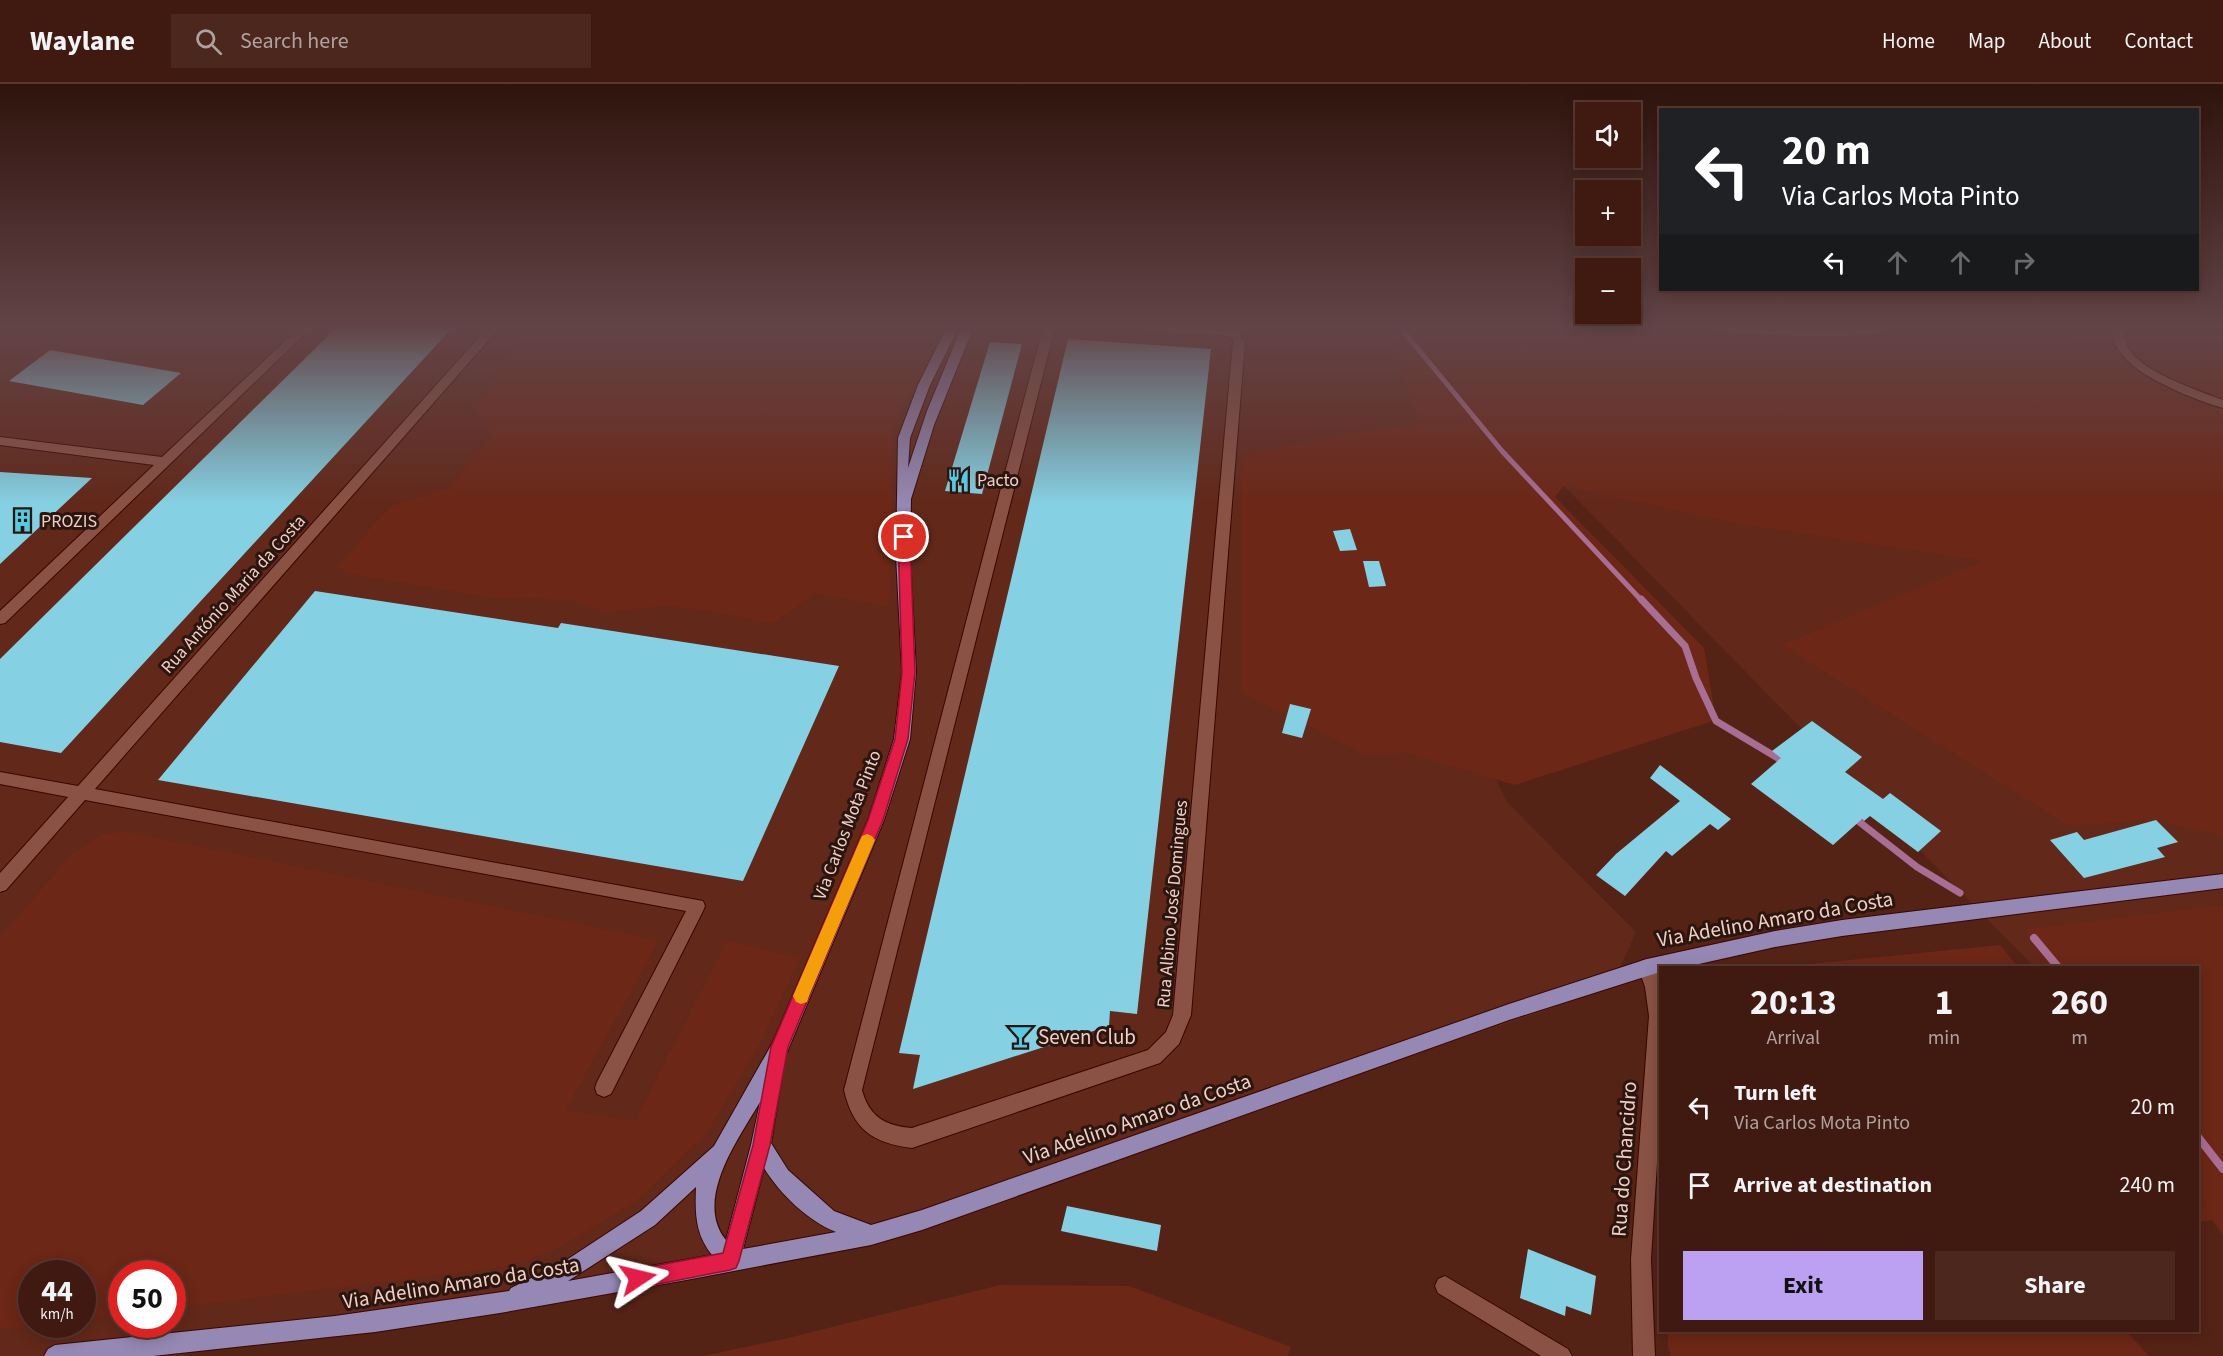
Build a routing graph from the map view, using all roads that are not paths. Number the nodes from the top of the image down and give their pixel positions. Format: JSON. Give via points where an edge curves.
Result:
{"nodes":[{"id":1,"x":244,"y":386,"type":"edge"},
{"id":2,"x":441,"y":386,"type":"edge"},
{"id":3,"x":923,"y":386,"type":"edge"},
{"id":4,"x":942,"y":386,"type":"edge"},
{"id":5,"x":1034,"y":386,"type":"edge"},
{"id":6,"x":1235,"y":386,"type":"edge"},
{"id":7,"x":2183,"y":386,"type":"edge"},
{"id":8,"x":2223,"y":404,"type":"edge"},
{"id":9,"x":0,"y":441,"type":"edge"},
{"id":10,"x":165,"y":462,"type":"junction"},
{"id":11,"x":905,"y":499,"type":"junction"},
{"id":12,"x":0,"y":619,"type":"edge"},
{"id":13,"x":0,"y":778,"type":"edge"},
{"id":14,"x":80,"y":793,"type":"junction"},
{"id":15,"x":2223,"y":881,"type":"edge"},
{"id":16,"x":0,"y":885,"type":"edge"},
{"id":17,"x":1647,"y":967,"type":"junction"},
{"id":18,"x":780,"y":1047,"type":"junction"},
{"id":19,"x":604,"y":1088,"type":"dead end"},
{"id":20,"x":762,"y":1145,"type":"junction"},
{"id":21,"x":722,"y":1150,"type":"junction"},
{"id":22,"x":871,"y":1235,"type":"junction"},
{"id":23,"x":730,"y":1261,"type":"junction"},
{"id":24,"x":1445,"y":1286,"type":"dead end"},
{"id":25,"x":499,"y":1304,"type":"junction"},
{"id":26,"x":55,"y":1356,"type":"edge"},
{"id":27,"x":1561,"y":1356,"type":"edge"},
{"id":28,"x":1644,"y":1356,"type":"edge"}],
"edges":[{"from":1,"to":10,"type":"street"},
{"from":2,"to":14,"type":"street","name":"Rua António Maria da Costa"},
{"from":3,"to":11,"type":"main road","name":"Via Carlos Mota Pinto","via":[[904,438]]},
{"from":4,"to":11,"type":"main road","name":"Via Carlos Mota Pinto"},
{"from":5,"to":6,"type":"street","name":"Rua Albino José Domingues","via":[[853,1090],[855,1105],[869,1123],[894,1137],[912,1138],[1154,1057],[1173,1038],[1182,1015]]},
{"from":7,"to":8,"type":"street"},
{"from":9,"to":10,"type":"street"},
{"from":10,"to":12,"type":"street"},
{"from":11,"to":18,"type":"main road","name":"Via Carlos Mota Pinto","via":[[903,555],[909,672],[902,739],[876,820]]},
{"from":13,"to":14,"type":"street"},
{"from":14,"to":16,"type":"street","name":"Rua António Maria da Costa"},
{"from":14,"to":19,"type":"street","via":[[697,906]]},
{"from":15,"to":17,"type":"main road","name":"Via Adelino Amaro da Costa","via":[[1842,928]]},
{"from":17,"to":22,"type":"main road","name":"Via Adelino Amaro da Costa"},
{"from":17,"to":28,"type":"street","name":"Rua do Chancidro","via":[[1658,1016],[1641,1259]]},
{"from":18,"to":20,"type":"main road","name":"Via Carlos Mota Pinto"},
{"from":18,"to":21,"type":"main road","name":"Via Carlos Mota Pinto"},
{"from":20,"to":22,"type":"main road","via":[[781,1178],[827,1218]]},
{"from":20,"to":23,"type":"main road","name":"Via Carlos Mota Pinto"},
{"from":21,"to":23,"type":"main road","name":"Via Carlos Mota Pinto","via":[[706,1187],[705,1218],[714,1241]]},
{"from":21,"to":25,"type":"main road","name":"Via Carlos Mota Pinto","via":[[648,1218],[569,1270]]},
{"from":22,"to":23,"type":"main road","name":"Via Adelino Amaro da Costa"},
{"from":23,"to":25,"type":"main road","name":"Via Adelino Amaro da Costa"},
{"from":24,"to":27,"type":"street"},
{"from":25,"to":26,"type":"main road","name":"Via Adelino Amaro da Costa","via":[[255,1337]]}]}
